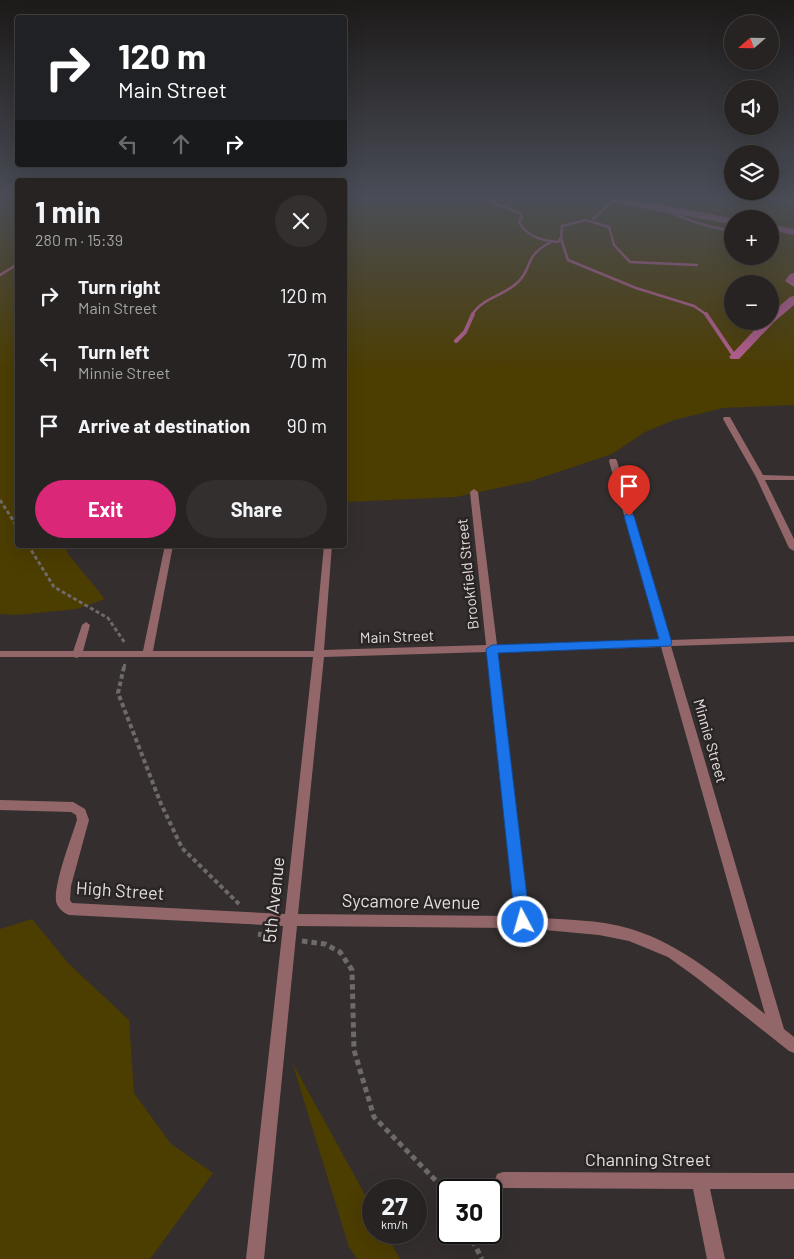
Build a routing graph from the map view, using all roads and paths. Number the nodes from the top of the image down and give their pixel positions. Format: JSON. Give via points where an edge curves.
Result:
{"nodes":[{"id":1,"x":727,"y":420,"type":"dead end"},
{"id":2,"x":613,"y":461,"type":"dead end"},
{"id":3,"x":760,"y":477,"type":"junction"},
{"id":4,"x":794,"y":478,"type":"edge"},
{"id":5,"x":474,"y":492,"type":"dead end"},
{"id":6,"x":0,"y":500,"type":"edge"},
{"id":7,"x":15,"y":523,"type":"edge"},
{"id":8,"x":30,"y":548,"type":"edge"},
{"id":9,"x":168,"y":548,"type":"edge"},
{"id":10,"x":328,"y":548,"type":"edge"},
{"id":11,"x":794,"y":548,"type":"edge"},
{"id":12,"x":86,"y":625,"type":"dead end"},
{"id":13,"x":794,"y":639,"type":"edge"},
{"id":14,"x":666,"y":643,"type":"junction"},
{"id":15,"x":492,"y":649,"type":"junction"},
{"id":16,"x":0,"y":654,"type":"edge"},
{"id":17,"x":77,"y":654,"type":"junction"},
{"id":18,"x":319,"y":654,"type":"junction"},
{"id":19,"x":127,"y":655,"type":"junction"},
{"id":20,"x":147,"y":655,"type":"junction"},
{"id":21,"x":0,"y":805,"type":"edge"},
{"id":22,"x":248,"y":918,"type":"junction"},
{"id":23,"x":291,"y":920,"type":"junction"},
{"id":24,"x":523,"y":922,"type":"junction"},
{"id":25,"x":289,"y":939,"type":"junction"},
{"id":26,"x":777,"y":1030,"type":"junction"},
{"id":27,"x":794,"y":1046,"type":"edge"},
{"id":28,"x":503,"y":1180,"type":"dead end"},
{"id":29,"x":700,"y":1180,"type":"junction"},
{"id":30,"x":794,"y":1181,"type":"edge"},
{"id":31,"x":437,"y":1182,"type":"edge"},
{"id":32,"x":474,"y":1244,"type":"edge"},
{"id":33,"x":255,"y":1259,"type":"edge"},
{"id":34,"x":482,"y":1259,"type":"edge"},
{"id":35,"x":716,"y":1259,"type":"edge"}],
"edges":[{"from":1,"to":3,"type":"street"},
{"from":2,"to":14,"type":"street","name":"Minnie Street"},
{"from":3,"to":4,"type":"street"},
{"from":3,"to":11,"type":"street"},
{"from":5,"to":15,"type":"street","name":"Brookfield Street"},
{"from":6,"to":7,"type":"path"},
{"from":8,"to":19,"type":"path","via":[[54,586],[108,618],[128,647]]},
{"from":9,"to":20,"type":"street"},
{"from":10,"to":18,"type":"street","name":"5th Avenue"},
{"from":12,"to":17,"type":"lane"},
{"from":13,"to":14,"type":"street","name":"Main Street"},
{"from":14,"to":15,"type":"street","name":"Main Street"},
{"from":14,"to":26,"type":"street","name":"Minnie Street"},
{"from":15,"to":18,"type":"street","name":"Main Street"},
{"from":15,"to":24,"type":"street","name":"Brookfield Street"},
{"from":16,"to":17,"type":"street","name":"Main Street"},
{"from":17,"to":19,"type":"street","name":"Main Street"},
{"from":18,"to":20,"type":"street","name":"Main Street"},
{"from":18,"to":23,"type":"street","name":"5th Avenue"},
{"from":19,"to":20,"type":"street","name":"Main Street"},
{"from":19,"to":22,"type":"path","via":[[118,693],[160,804],[182,848],[242,906]]},
{"from":21,"to":22,"type":"street","name":"High Street","via":[[73,807],[81,812],[83,820],[64,886],[63,902],[69,909]]},
{"from":22,"to":23,"type":"street","name":"High Street"},
{"from":22,"to":25,"type":"path","via":[[257,934]]},
{"from":23,"to":24,"type":"street","name":"Sycamore Avenue"},
{"from":23,"to":25,"type":"street","name":"5th Avenue"},
{"from":24,"to":26,"type":"street","name":"Sycamore Avenue","via":[[599,929],[639,938],[673,953]]},
{"from":25,"to":31,"type":"path","via":[[325,944],[340,952],[352,970],[354,1050],[374,1117]]},
{"from":25,"to":33,"type":"street","name":"5th Avenue"},
{"from":26,"to":27,"type":"street","name":"Sycamore Avenue"},
{"from":28,"to":29,"type":"street","name":"Channing Street"},
{"from":29,"to":30,"type":"street","name":"Channing Street"},
{"from":29,"to":35,"type":"street"},
{"from":32,"to":34,"type":"path"}]}
